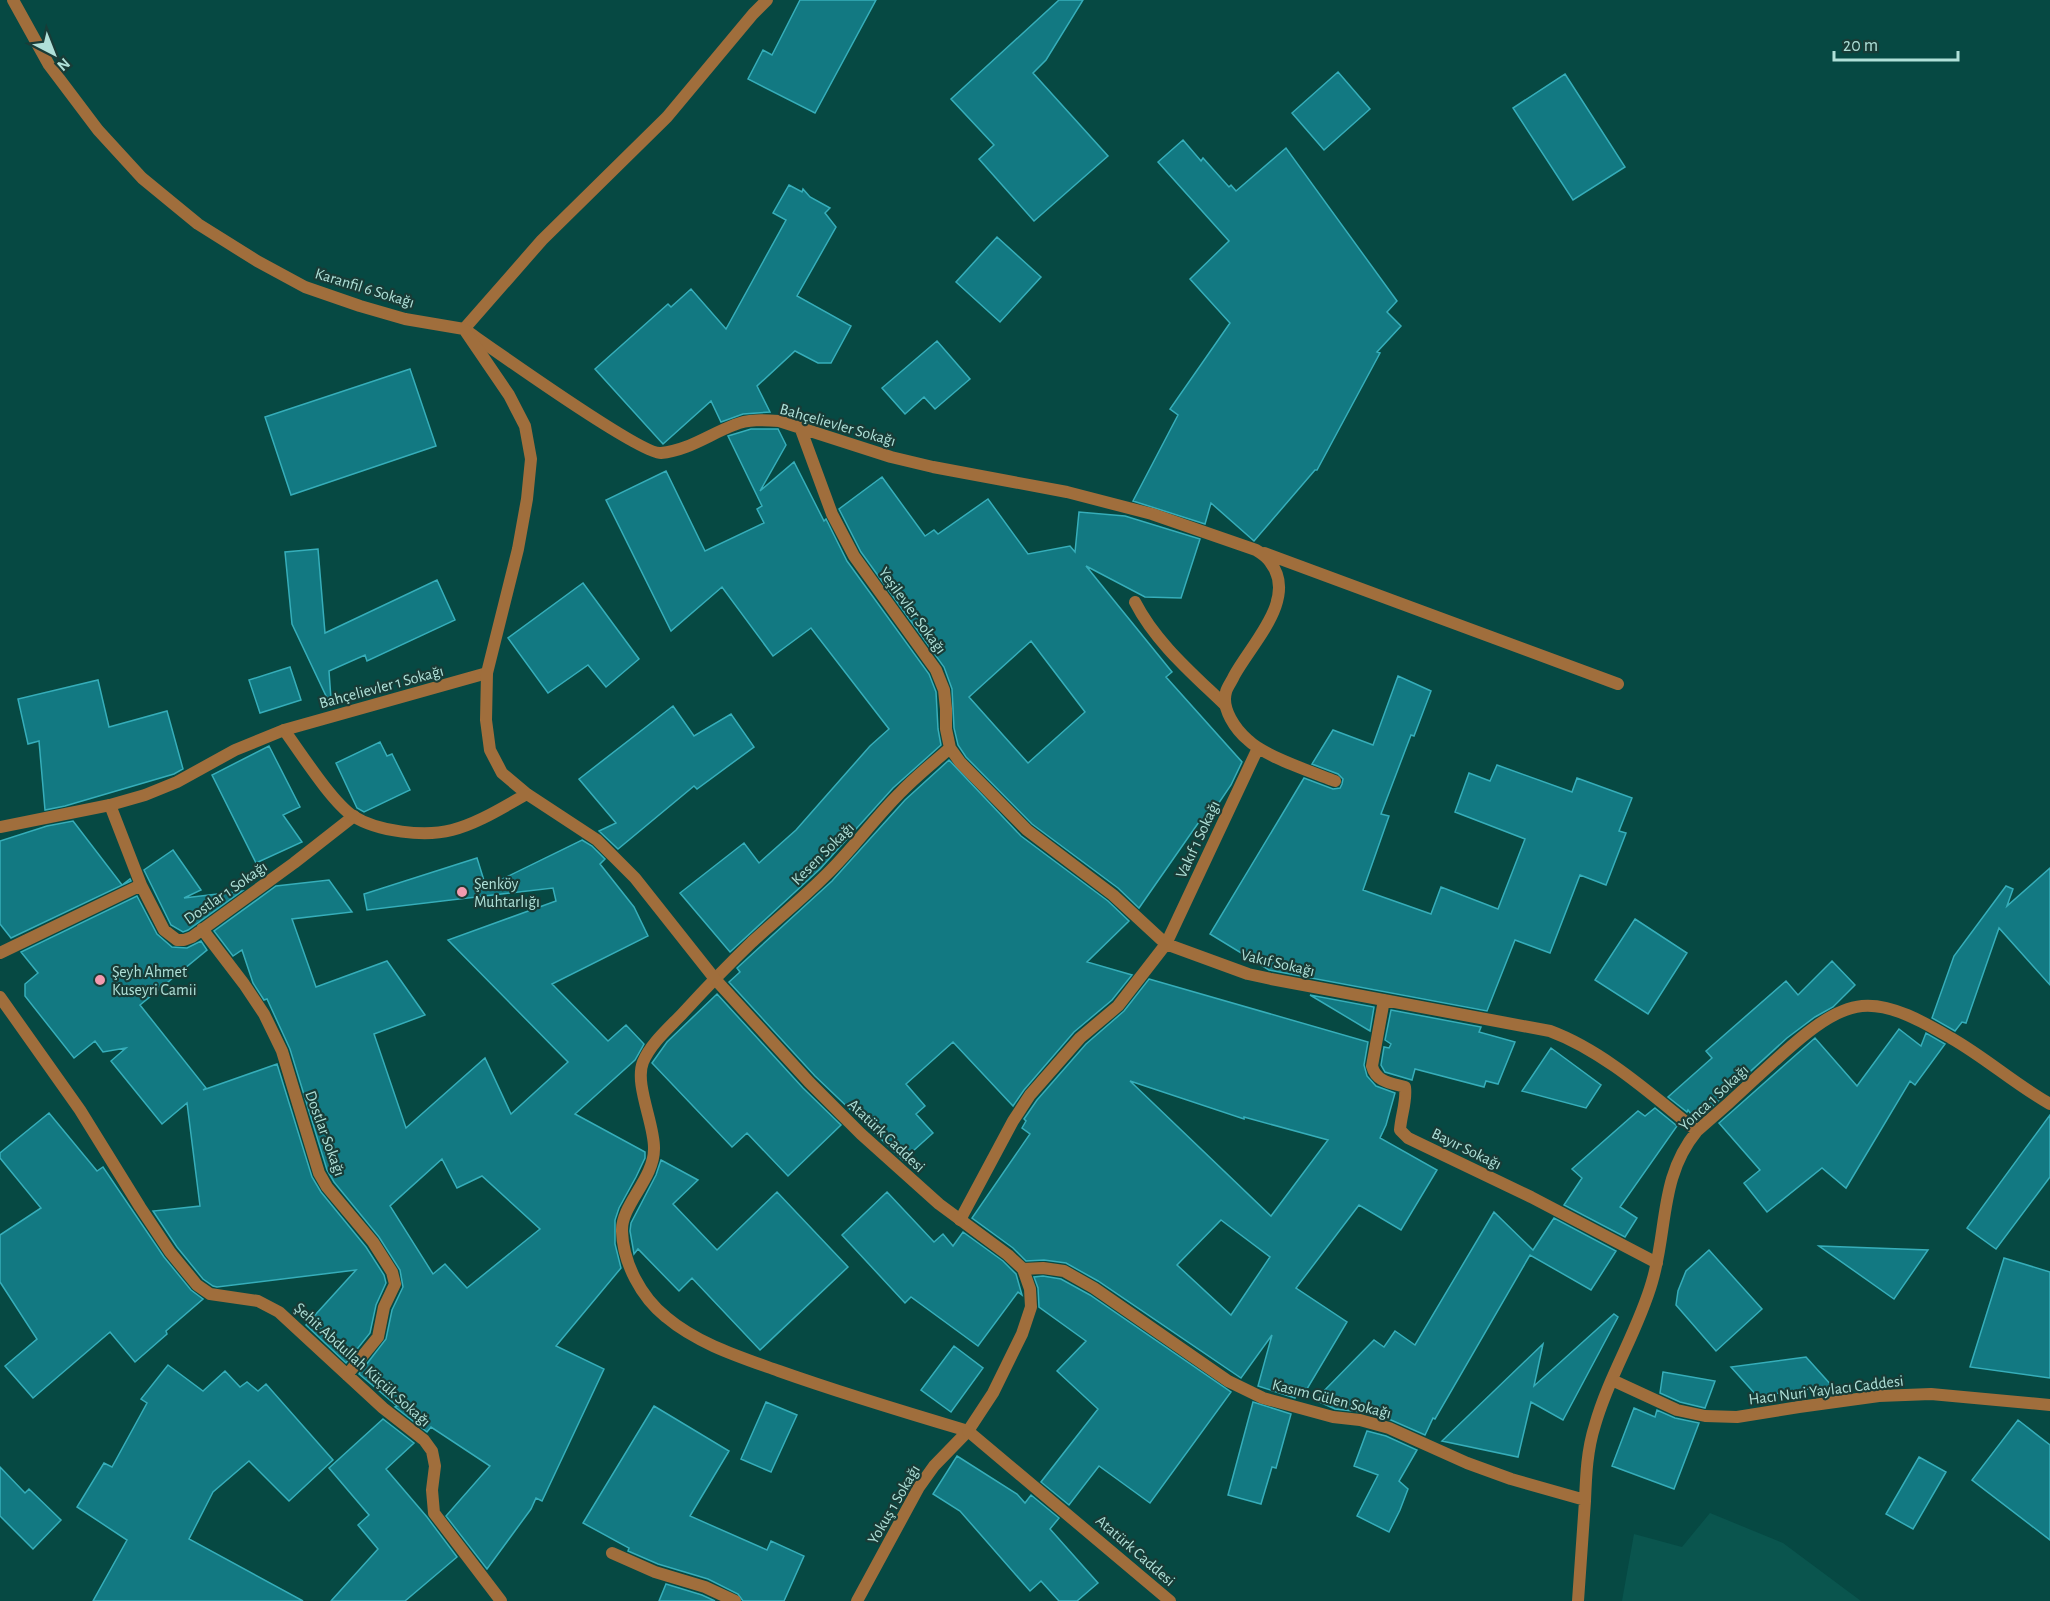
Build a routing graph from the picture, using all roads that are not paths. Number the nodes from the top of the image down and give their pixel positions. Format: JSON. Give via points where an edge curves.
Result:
{"nodes":[{"id":1,"x":13,"y":0,"type":"edge"},
{"id":2,"x":767,"y":0,"type":"edge"},
{"id":3,"x":464,"y":329,"type":"junction"},
{"id":4,"x":800,"y":427,"type":"junction"},
{"id":5,"x":1256,"y":550,"type":"junction"},
{"id":6,"x":1135,"y":602,"type":"dead end"},
{"id":7,"x":487,"y":673,"type":"junction"},
{"id":8,"x":1617,"y":684,"type":"dead end"},
{"id":9,"x":1225,"y":705,"type":"junction"},
{"id":10,"x":284,"y":730,"type":"junction"},
{"id":11,"x":950,"y":748,"type":"junction"},
{"id":12,"x":1258,"y":748,"type":"junction"},
{"id":13,"x":1335,"y":781,"type":"dead end"},
{"id":14,"x":527,"y":794,"type":"junction"},
{"id":15,"x":110,"y":805,"type":"junction"},
{"id":16,"x":354,"y":816,"type":"junction"},
{"id":17,"x":0,"y":827,"type":"edge"},
{"id":18,"x":141,"y":885,"type":"junction"},
{"id":19,"x":202,"y":929,"type":"junction"},
{"id":20,"x":1166,"y":944,"type":"junction"},
{"id":21,"x":0,"y":953,"type":"edge"},
{"id":22,"x":715,"y":979,"type":"junction"},
{"id":23,"x":0,"y":998,"type":"edge"},
{"id":24,"x":1384,"y":1000,"type":"junction"},
{"id":25,"x":2050,"y":1104,"type":"edge"},
{"id":26,"x":1697,"y":1131,"type":"junction"},
{"id":27,"x":960,"y":1220,"type":"junction"},
{"id":28,"x":1657,"y":1263,"type":"junction"},
{"id":29,"x":1023,"y":1269,"type":"junction"},
{"id":30,"x":347,"y":1375,"type":"junction"},
{"id":31,"x":1612,"y":1380,"type":"junction"},
{"id":32,"x":2050,"y":1405,"type":"edge"},
{"id":33,"x":968,"y":1431,"type":"junction"},
{"id":34,"x":1585,"y":1500,"type":"junction"},
{"id":35,"x":612,"y":1553,"type":"dead end"},
{"id":36,"x":501,"y":1601,"type":"edge"},
{"id":37,"x":735,"y":1601,"type":"edge"},
{"id":38,"x":857,"y":1601,"type":"edge"},
{"id":39,"x":1170,"y":1601,"type":"edge"},
{"id":40,"x":1578,"y":1601,"type":"edge"}],
"edges":[{"from":1,"to":3,"type":"street","name":"Karanfil 6 Sokağı","via":[[49,65],[98,130],[142,178],[198,224],[305,287],[405,319]]},
{"from":2,"to":3,"type":"street","via":[[668,117],[542,240]]},
{"from":3,"to":4,"type":"street","name":"Bahçelievler Sokağı","via":[[618,433],[659,453],[736,424],[761,420]]},
{"from":3,"to":7,"type":"street","via":[[510,395],[525,426],[531,459],[518,549]]},
{"from":4,"to":5,"type":"street","name":"Bahçelievler Sokağı","via":[[891,457],[1066,492],[1152,514]]},
{"from":4,"to":11,"type":"street","name":"Yeşilevler Sokağı","via":[[832,514],[854,556],[936,670],[944,690]]},
{"from":5,"to":8,"type":"street"},
{"from":5,"to":9,"type":"street","name":"Bahçelievler Sokağı","via":[[1270,561],[1279,576],[1280,591],[1276,610],[1226,692]]},
{"from":6,"to":9,"type":"street","via":[[1180,663]]},
{"from":7,"to":10,"type":"street","name":"Bahçelievler 1 Sokağı"},
{"from":7,"to":14,"type":"street","name":"Atatürk Caddesi","via":[[490,750],[502,773]]},
{"from":9,"to":12,"type":"street","via":[[1234,724]]},
{"from":10,"to":15,"type":"street","name":"Bahçelievler 1 Sokağı","via":[[235,750],[177,782]]},
{"from":10,"to":16,"type":"street","via":[[338,802]]},
{"from":11,"to":20,"type":"street","via":[[1027,830],[1106,889]]},
{"from":11,"to":22,"type":"street","name":"Kesen Sokağı","via":[[898,795],[824,877]]},
{"from":12,"to":13,"type":"street"},
{"from":12,"to":20,"type":"street","name":"Vakıf 1 Sokağı"},
{"from":14,"to":16,"type":"street","via":[[478,821],[451,830],[398,831]]},
{"from":14,"to":22,"type":"street","name":"Atatürk Caddesi","via":[[597,840],[635,878]]},
{"from":15,"to":17,"type":"street","name":"Bahçelievler 1 Sokağı"},
{"from":15,"to":18,"type":"street","name":"Dostlar 1 Sokağı"},
{"from":16,"to":19,"type":"street","name":"Dostlar 1 Sokağı"},
{"from":18,"to":19,"type":"street","name":"Dostlar 1 Sokağı","via":[[170,936],[184,940]]},
{"from":18,"to":21,"type":"street"},
{"from":19,"to":30,"type":"street","name":"Dostlar Sokağı","via":[[264,1014],[282,1051],[319,1173],[392,1272],[395,1284],[384,1307],[378,1337]]},
{"from":20,"to":24,"type":"street","name":"Vakıf Sokağı","via":[[1248,974]]},
{"from":20,"to":27,"type":"street","via":[[1118,1006],[1080,1038],[1030,1095],[1012,1121]]},
{"from":22,"to":27,"type":"street","name":"Atatürk Caddesi","via":[[861,1134]]},
{"from":22,"to":33,"type":"street","name":"Kesen Sokağı","via":[[657,1040],[642,1063],[654,1149],[651,1167],[622,1228],[633,1273],[646,1298],[664,1316],[702,1341],[822,1386]]},
{"from":23,"to":30,"type":"street","name":"Şehit Abdullah Küçük Sokağı","via":[[80,1110],[170,1252],[197,1285],[210,1294],[258,1301],[279,1312]]},
{"from":24,"to":26,"type":"street","name":"Vakıf Sokağı","via":[[1550,1031],[1568,1038],[1628,1077]]},
{"from":24,"to":28,"type":"street","name":"Bayır Sokağı","via":[[1372,1066],[1380,1079],[1405,1087],[1400,1130],[1408,1138]]},
{"from":25,"to":26,"type":"street","name":"Yonca 1 Sokağı","via":[[1950,1037],[1899,1013],[1864,1005],[1823,1022],[1800,1039]]},
{"from":26,"to":28,"type":"street","name":"Yonca 1 Sokağı","via":[[1684,1146],[1675,1168]]},
{"from":27,"to":29,"type":"street","name":"Atatürk Caddesi"},
{"from":28,"to":31,"type":"street","name":"Yonca 1 Sokağı","via":[[1640,1318]]},
{"from":29,"to":33,"type":"street","via":[[1031,1307],[1022,1334],[993,1393]]},
{"from":29,"to":34,"type":"street","name":"Kasım Gülen Sokağı","via":[[1064,1271],[1228,1381],[1263,1398],[1389,1428],[1467,1463]]},
{"from":30,"to":36,"type":"street","name":"Şehit Abdullah Küçük Sokağı","via":[[432,1451],[434,1513]]},
{"from":31,"to":32,"type":"street","name":"Hacı Nuri Yaylacı Caddesi","via":[[1677,1410],[1737,1418],[1880,1396],[1932,1394]]},
{"from":31,"to":34,"type":"street","name":"Yonca 1 Sokağı","via":[[1600,1407],[1586,1461]]},
{"from":33,"to":38,"type":"street","name":"Yokuş 1 Sokağı","via":[[934,1466],[920,1487]]},
{"from":33,"to":39,"type":"street","name":"Atatürk Caddesi"},
{"from":34,"to":40,"type":"street","name":"Yonca 1 Sokağı"},
{"from":35,"to":37,"type":"street"}]}
